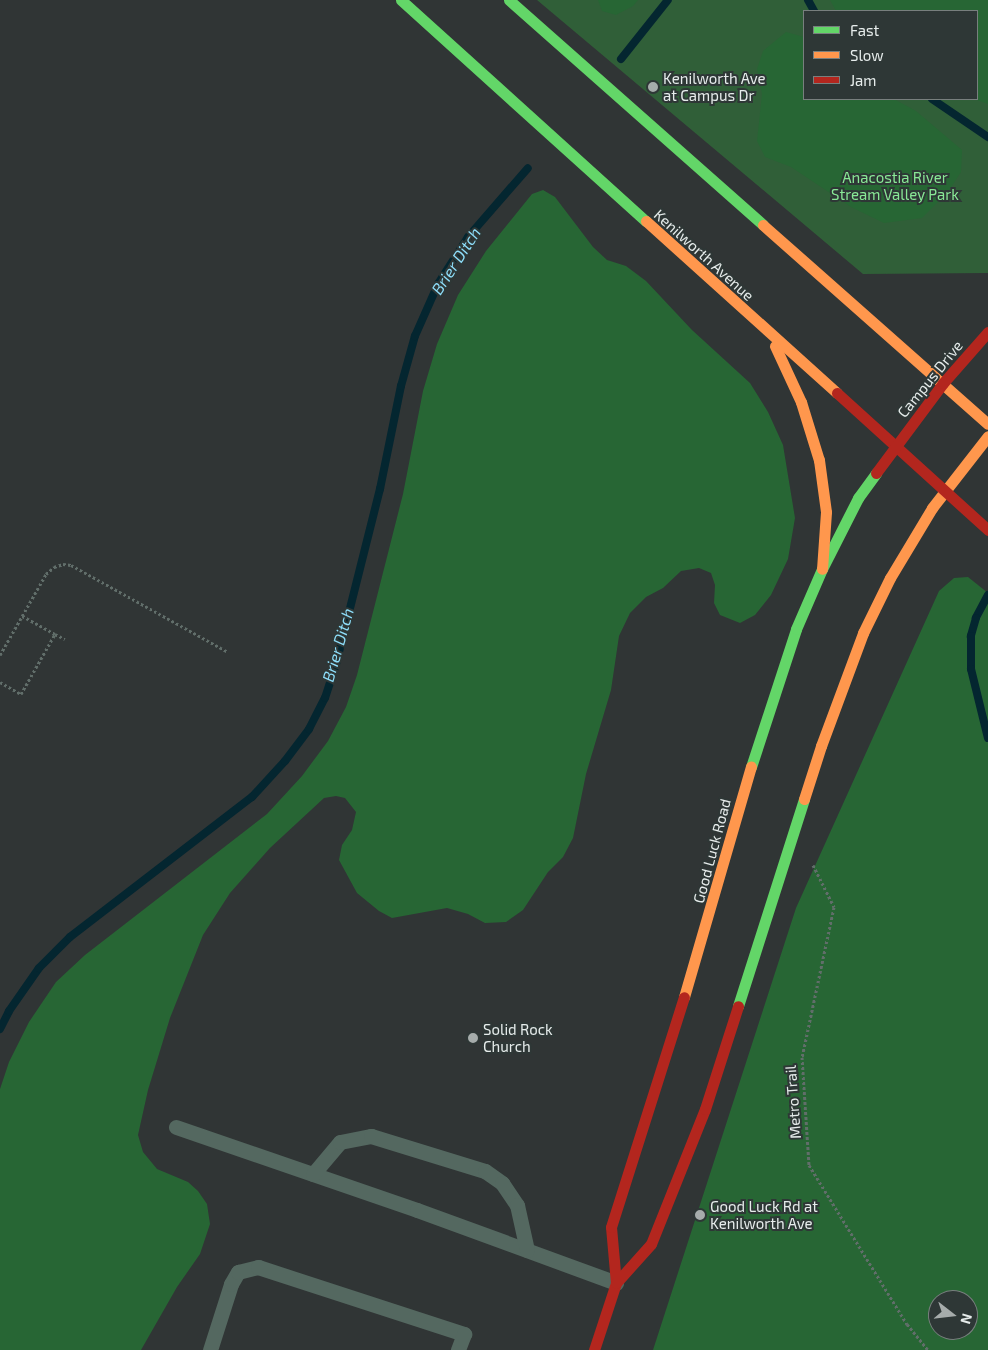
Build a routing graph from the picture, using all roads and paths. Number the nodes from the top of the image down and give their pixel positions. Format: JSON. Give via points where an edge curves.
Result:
{"nodes":[{"id":1,"x":401,"y":0,"type":"edge"},
{"id":2,"x":509,"y":0,"type":"edge"},
{"id":3,"x":988,"y":332,"type":"edge"},
{"id":4,"x":769,"y":333,"type":"junction"},
{"id":5,"x":943,"y":383,"type":"junction"},
{"id":6,"x":988,"y":424,"type":"edge"},
{"id":7,"x":988,"y":436,"type":"edge"},
{"id":8,"x":895,"y":445,"type":"junction"},
{"id":9,"x":945,"y":491,"type":"junction"},
{"id":10,"x":988,"y":530,"type":"edge"},
{"id":11,"x":822,"y":569,"type":"junction"},
{"id":12,"x":22,"y":616,"type":"junction"},
{"id":13,"x":55,"y":634,"type":"junction"},
{"id":14,"x":65,"y":639,"type":"dead end"},
{"id":15,"x":228,"y":652,"type":"dead end"},
{"id":16,"x":0,"y":655,"type":"edge"},
{"id":17,"x":0,"y":682,"type":"edge"},
{"id":18,"x":795,"y":831,"type":"junction"},
{"id":19,"x":176,"y":1127,"type":"dead end"},
{"id":20,"x":313,"y":1174,"type":"junction"},
{"id":21,"x":527,"y":1250,"type":"junction"},
{"id":22,"x":616,"y":1283,"type":"junction"},
{"id":23,"x":210,"y":1350,"type":"edge"},
{"id":24,"x":458,"y":1350,"type":"edge"},
{"id":25,"x":594,"y":1350,"type":"edge"},
{"id":26,"x":928,"y":1350,"type":"edge"}],
"edges":[{"from":1,"to":4,"type":"main road","name":"Kenilworth Avenue"},
{"from":2,"to":5,"type":"main road"},
{"from":3,"to":5,"type":"main road","name":"Campus Drive"},
{"from":4,"to":8,"type":"main road","name":"Kenilworth Avenue"},
{"from":4,"to":11,"type":"main road","via":[[814,436],[826,512]]},
{"from":5,"to":6,"type":"main road"},
{"from":5,"to":8,"type":"main road","name":"Campus Drive"},
{"from":7,"to":9,"type":"main road"},
{"from":8,"to":9,"type":"main road","name":"Kenilworth Avenue"},
{"from":8,"to":11,"type":"main road","name":"Good Luck Road","via":[[858,498]]},
{"from":9,"to":10,"type":"main road","name":"Kenilworth Avenue"},
{"from":9,"to":18,"type":"main road","name":"Good Luck Road","via":[[900,561],[863,633],[821,746]]},
{"from":11,"to":22,"type":"main road","name":"Good Luck Road","via":[[796,629],[750,770],[704,937],[611,1227]]},
{"from":12,"to":13,"type":"path"},
{"from":12,"to":15,"type":"path","via":[[46,574],[54,567],[71,565]]},
{"from":12,"to":16,"type":"path"},
{"from":13,"to":14,"type":"path"},
{"from":13,"to":17,"type":"path","via":[[21,694]]},
{"from":18,"to":22,"type":"main road","name":"Good Luck Road","via":[[706,1108],[650,1244]]},
{"from":18,"to":26,"type":"path","name":"Metro Trail","via":[[834,908],[802,1057],[809,1166],[907,1324]]},
{"from":19,"to":20,"type":"lane"},
{"from":20,"to":21,"type":"lane"},
{"from":20,"to":21,"type":"lane","via":[[340,1142],[371,1136],[485,1171],[502,1183],[517,1205]]},
{"from":21,"to":22,"type":"lane"},
{"from":22,"to":25,"type":"main road","name":"Good Luck Road"},
{"from":23,"to":24,"type":"lane","via":[[231,1284],[238,1272],[258,1266],[464,1334]]}]}
